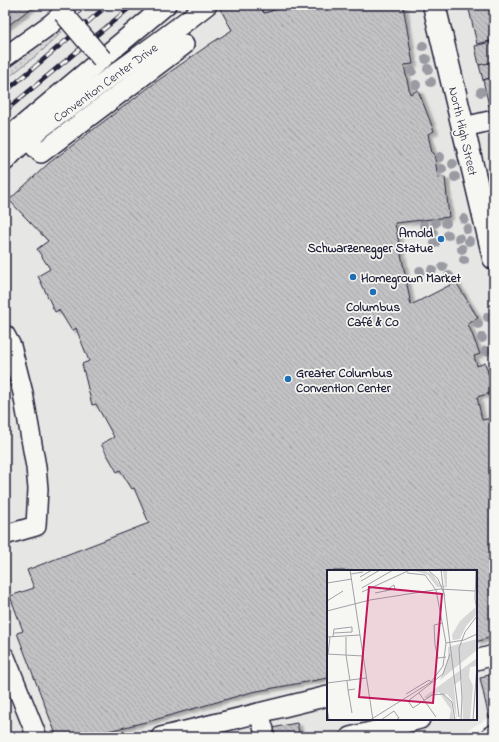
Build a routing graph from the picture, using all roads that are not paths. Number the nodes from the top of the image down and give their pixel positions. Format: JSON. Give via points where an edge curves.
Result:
{"nodes":[{"id":1,"x":166,"y":5,"type":"edge"},
{"id":2,"x":207,"y":5,"type":"edge"},
{"id":3,"x":434,"y":5,"type":"edge"},
{"id":4,"x":64,"y":8,"type":"edge"},
{"id":5,"x":184,"y":45,"type":"dead end"},
{"id":6,"x":5,"y":57,"type":"edge"},
{"id":7,"x":102,"y":59,"type":"junction"},
{"id":8,"x":494,"y":120,"type":"edge"},
{"id":9,"x":464,"y":127,"type":"junction"},
{"id":10,"x":27,"y":139,"type":"junction"},
{"id":11,"x":5,"y":140,"type":"edge"},
{"id":12,"x":5,"y":161,"type":"edge"},
{"id":13,"x":494,"y":258,"type":"edge"},
{"id":14,"x":5,"y":335,"type":"edge"},
{"id":15,"x":5,"y":535,"type":"edge"},
{"id":16,"x":494,"y":655,"type":"edge"},
{"id":17,"x":5,"y":657,"type":"edge"},
{"id":18,"x":477,"y":660,"type":"edge"},
{"id":19,"x":327,"y":696,"type":"edge"},
{"id":20,"x":415,"y":720,"type":"edge"},
{"id":21,"x":386,"y":726,"type":"edge"},
{"id":22,"x":36,"y":737,"type":"edge"},
{"id":23,"x":161,"y":737,"type":"edge"},
{"id":24,"x":350,"y":737,"type":"edge"}],
"edges":[{"from":1,"to":7,"type":"street"},
{"from":2,"to":10,"type":"street","name":"Convention Center Drive"},
{"from":3,"to":9,"type":"main road","name":"North High Street"},
{"from":4,"to":6,"type":"street","via":[[51,24]]},
{"from":4,"to":7,"type":"street","bridge":true},
{"from":5,"to":10,"type":"street","via":[[42,152]]},
{"from":7,"to":11,"type":"street"},
{"from":8,"to":9,"type":"street"},
{"from":9,"to":13,"type":"main road","name":"North High Street"},
{"from":10,"to":12,"type":"street","name":"Convention Center Drive"},
{"from":14,"to":15,"type":"street","via":[[11,346],[23,393],[38,489],[36,526]]},
{"from":16,"to":18,"type":"street"},
{"from":17,"to":22,"type":"street"},
{"from":19,"to":23,"type":"street","via":[[262,721]]},
{"from":20,"to":21,"type":"street"},
{"from":21,"to":24,"type":"street"}]}
